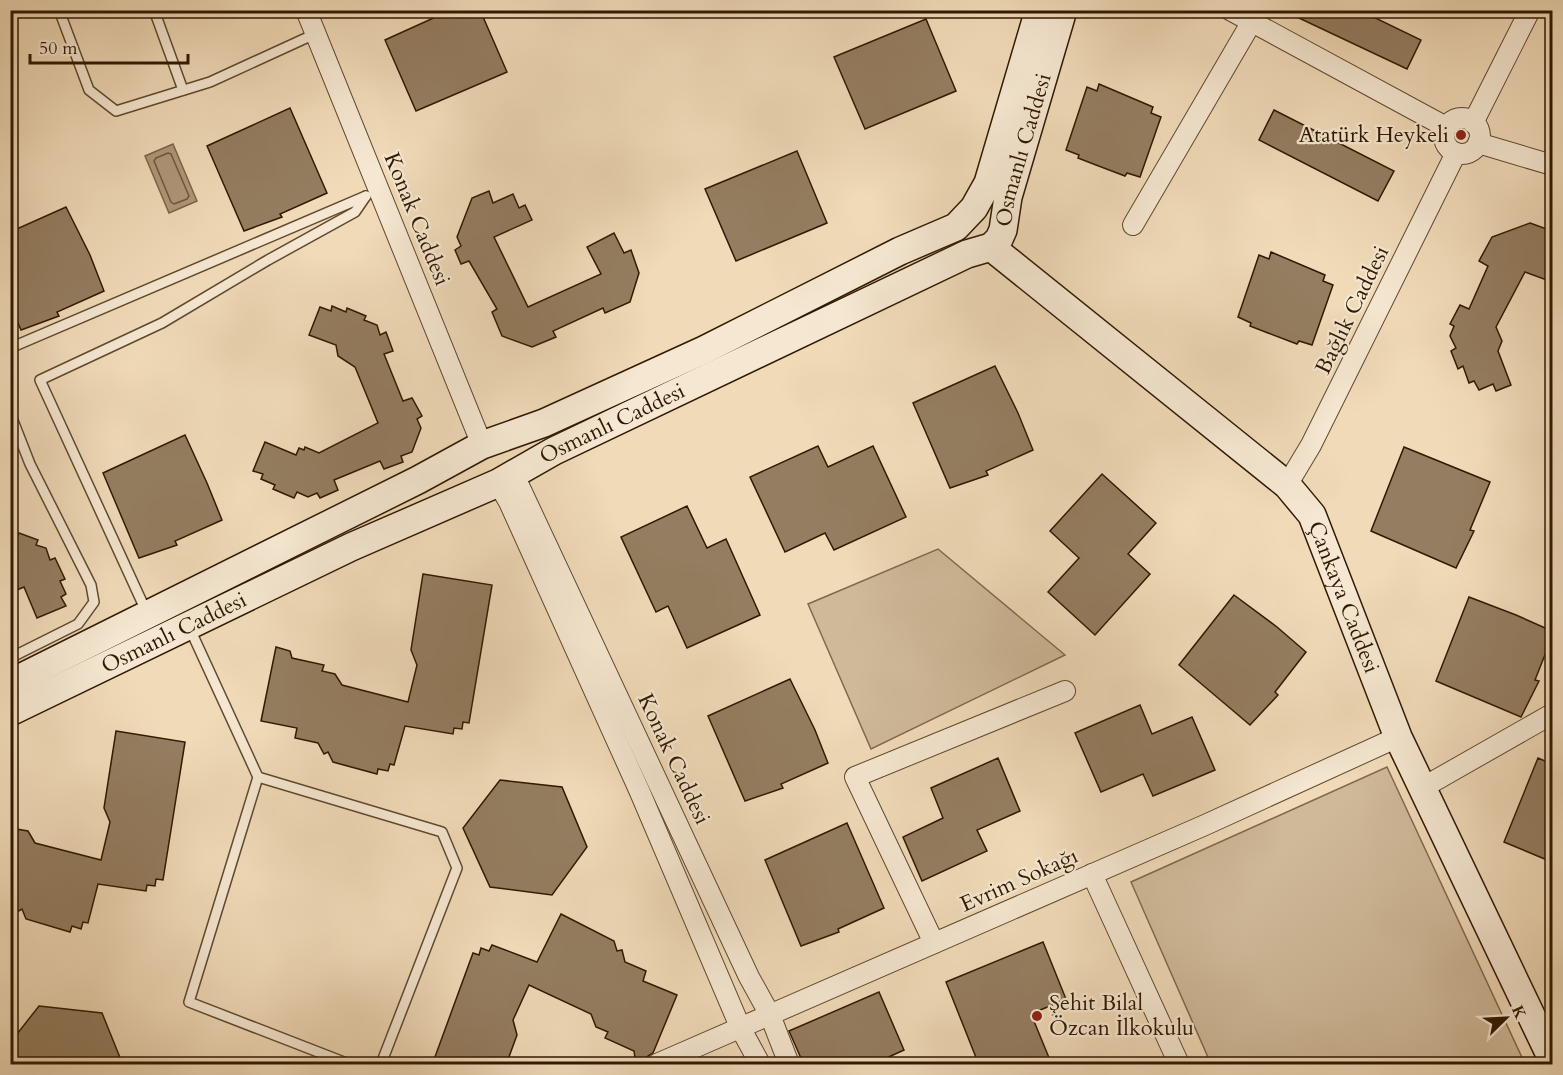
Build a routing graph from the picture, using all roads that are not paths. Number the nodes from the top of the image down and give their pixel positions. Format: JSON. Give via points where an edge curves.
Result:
{"nodes":[{"id":1,"x":59,"y":10,"type":"edge"},
{"id":2,"x":154,"y":10,"type":"edge"},
{"id":3,"x":306,"y":10,"type":"edge"},
{"id":4,"x":1039,"y":10,"type":"edge"},
{"id":5,"x":1063,"y":10,"type":"edge"},
{"id":6,"x":1230,"y":10,"type":"edge"},
{"id":7,"x":1530,"y":10,"type":"edge"},
{"id":8,"x":1251,"y":23,"type":"junction"},
{"id":9,"x":317,"y":33,"type":"junction"},
{"id":10,"x":183,"y":90,"type":"junction"},
{"id":11,"x":1473,"y":123,"type":"junction"},
{"id":12,"x":1446,"y":127,"type":"junction"},
{"id":13,"x":1478,"y":143,"type":"junction"},
{"id":14,"x":1456,"y":153,"type":"junction"},
{"id":15,"x":1552,"y":165,"type":"edge"},
{"id":16,"x":373,"y":193,"type":"junction"},
{"id":17,"x":968,"y":214,"type":"junction"},
{"id":18,"x":1004,"y":223,"type":"junction"},
{"id":19,"x":1133,"y":225,"type":"dead end"},
{"id":20,"x":986,"y":249,"type":"junction"},
{"id":21,"x":10,"y":348,"type":"edge"},
{"id":22,"x":10,"y":413,"type":"edge"},
{"id":23,"x":482,"y":445,"type":"junction"},
{"id":24,"x":506,"y":479,"type":"junction"},
{"id":25,"x":1287,"y":485,"type":"junction"},
{"id":26,"x":148,"y":615,"type":"junction"},
{"id":27,"x":189,"y":626,"type":"junction"},
{"id":28,"x":10,"y":658,"type":"edge"},
{"id":29,"x":10,"y":683,"type":"edge"},
{"id":30,"x":1065,"y":691,"type":"dead end"},
{"id":31,"x":10,"y":712,"type":"edge"},
{"id":32,"x":1552,"y":714,"type":"edge"},
{"id":33,"x":1398,"y":737,"type":"junction"},
{"id":34,"x":258,"y":777,"type":"junction"},
{"id":35,"x":1422,"y":788,"type":"junction"},
{"id":36,"x":1092,"y":874,"type":"junction"},
{"id":37,"x":934,"y":943,"type":"junction"},
{"id":38,"x":770,"y":1016,"type":"junction"},
{"id":39,"x":741,"y":1029,"type":"junction"},
{"id":40,"x":1552,"y":1059,"type":"edge"},
{"id":41,"x":349,"y":1065,"type":"edge"},
{"id":42,"x":381,"y":1065,"type":"edge"},
{"id":43,"x":657,"y":1065,"type":"edge"},
{"id":44,"x":760,"y":1065,"type":"edge"},
{"id":45,"x":789,"y":1065,"type":"edge"},
{"id":46,"x":1179,"y":1065,"type":"edge"}],
"edges":[{"from":1,"to":10,"type":"lane","via":[[89,90],[116,111]]},
{"from":2,"to":10,"type":"lane"},
{"from":3,"to":9,"type":"street","name":"Konak Caddesi"},
{"from":4,"to":17,"type":"main road","name":"Osmanlı Caddesi","via":[[987,183]]},
{"from":5,"to":18,"type":"main road","name":"Osmanlı Caddesi","via":[[1008,196]]},
{"from":6,"to":8,"type":"street"},
{"from":7,"to":11,"type":"street"},
{"from":8,"to":12,"type":"street"},
{"from":8,"to":19,"type":"street"},
{"from":9,"to":10,"type":"lane"},
{"from":9,"to":16,"type":"street","name":"Konak Caddesi"},
{"from":11,"to":12,"type":"street","via":[[1456,120]]},
{"from":11,"to":13,"type":"street","via":[[1479,132]]},
{"from":12,"to":14,"type":"street","via":[[1445,143]]},
{"from":13,"to":14,"type":"street","via":[[1471,151]]},
{"from":13,"to":15,"type":"street"},
{"from":14,"to":25,"type":"street","name":"Bağlık Caddesi","via":[[1311,445]]},
{"from":16,"to":21,"type":"lane"},
{"from":16,"to":23,"type":"street","name":"Konak Caddesi"},
{"from":16,"to":26,"type":"lane","via":[[355,212],[162,323],[40,380]]},
{"from":17,"to":18,"type":"main road","via":[[993,211]]},
{"from":17,"to":20,"type":"main road","via":[[962,232],[968,244]]},
{"from":17,"to":23,"type":"main road","name":"Osmanlı Caddesi","via":[[956,227],[704,350],[544,423]]},
{"from":18,"to":20,"type":"main road","name":"Osmanlı Caddesi","via":[[999,239]]},
{"from":20,"to":24,"type":"main road","name":"Osmanlı Caddesi","via":[[967,254],[554,451]]},
{"from":20,"to":25,"type":"main road","name":"Çankaya Caddesi"},
{"from":22,"to":28,"type":"lane","via":[[30,464],[91,585],[94,602],[78,624]]},
{"from":23,"to":24,"type":"main road","via":[[503,443],[513,455],[515,464]]},
{"from":23,"to":24,"type":"main road","via":[[469,467],[474,476]]},
{"from":23,"to":26,"type":"main road","name":"Osmanlı Caddesi"},
{"from":24,"to":27,"type":"main road","name":"Osmanlı Caddesi","via":[[351,547]]},
{"from":24,"to":38,"type":"street","name":"Konak Caddesi"},
{"from":24,"to":39,"type":"street","name":"Konak Caddesi","via":[[509,502],[644,801]]},
{"from":25,"to":33,"type":"main road","name":"Çankaya Caddesi","via":[[1312,515]]},
{"from":26,"to":29,"type":"main road","name":"Osmanlı Caddesi"},
{"from":27,"to":31,"type":"main road","name":"Osmanlı Caddesi"},
{"from":27,"to":34,"type":"lane"},
{"from":30,"to":37,"type":"street","via":[[855,777]]},
{"from":32,"to":35,"type":"street"},
{"from":33,"to":35,"type":"main road","name":"Çankaya Caddesi"},
{"from":33,"to":36,"type":"street","name":"Evrim Sokağı"},
{"from":34,"to":41,"type":"lane","via":[[189,1002]]},
{"from":34,"to":42,"type":"lane","via":[[442,832],[446,841],[457,868]]},
{"from":35,"to":40,"type":"main road","name":"Çankaya Caddesi"},
{"from":36,"to":37,"type":"street","name":"Evrim Sokağı"},
{"from":36,"to":46,"type":"street"},
{"from":37,"to":38,"type":"street","name":"Evrim Sokağı"},
{"from":38,"to":39,"type":"street","name":"Evrim Sokağı"},
{"from":38,"to":45,"type":"street","name":"Konak Caddesi"},
{"from":39,"to":43,"type":"street","name":"Evrim Sokağı"},
{"from":39,"to":44,"type":"street","name":"Konak Caddesi"}]}
